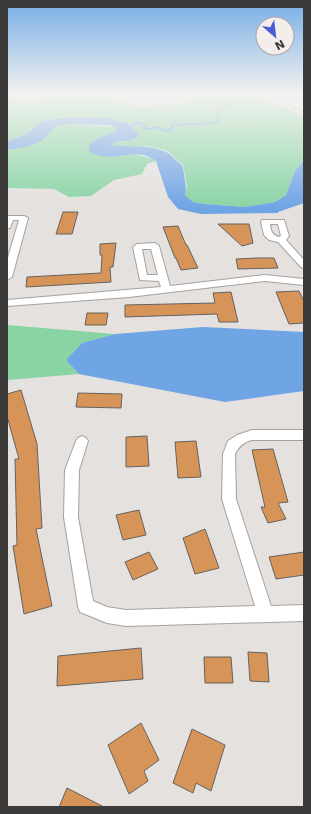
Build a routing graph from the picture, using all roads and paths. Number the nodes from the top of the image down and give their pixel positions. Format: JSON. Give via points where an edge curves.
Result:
{"nodes":[{"id":1,"x":7,"y":226,"type":"edge"},
{"id":2,"x":281,"y":240,"type":"dead end"},
{"id":3,"x":11,"y":250,"type":"edge"},
{"id":4,"x":304,"y":265,"type":"edge"},
{"id":5,"x":7,"y":277,"type":"edge"},
{"id":6,"x":163,"y":278,"type":"dead end"},
{"id":7,"x":304,"y":282,"type":"edge"},
{"id":8,"x":166,"y":289,"type":"junction"},
{"id":9,"x":7,"y":303,"type":"edge"},
{"id":10,"x":304,"y":435,"type":"edge"},
{"id":11,"x":82,"y":441,"type":"dead end"},
{"id":12,"x":304,"y":613,"type":"edge"},
{"id":13,"x":266,"y":615,"type":"junction"}],
"edges":[{"from":1,"to":3,"type":"street","via":[[10,218],[24,218]]},
{"from":2,"to":4,"type":"street"},
{"from":3,"to":5,"type":"street"},
{"from":6,"to":8,"type":"street"},
{"from":7,"to":8,"type":"street","via":[[265,278]]},
{"from":8,"to":9,"type":"street"},
{"from":10,"to":13,"type":"street","via":[[252,435],[241,438],[233,445],[229,454],[229,499]]},
{"from":11,"to":13,"type":"street","via":[[72,470],[71,517],[86,606],[107,615],[126,618]]},
{"from":12,"to":13,"type":"street"}]}
